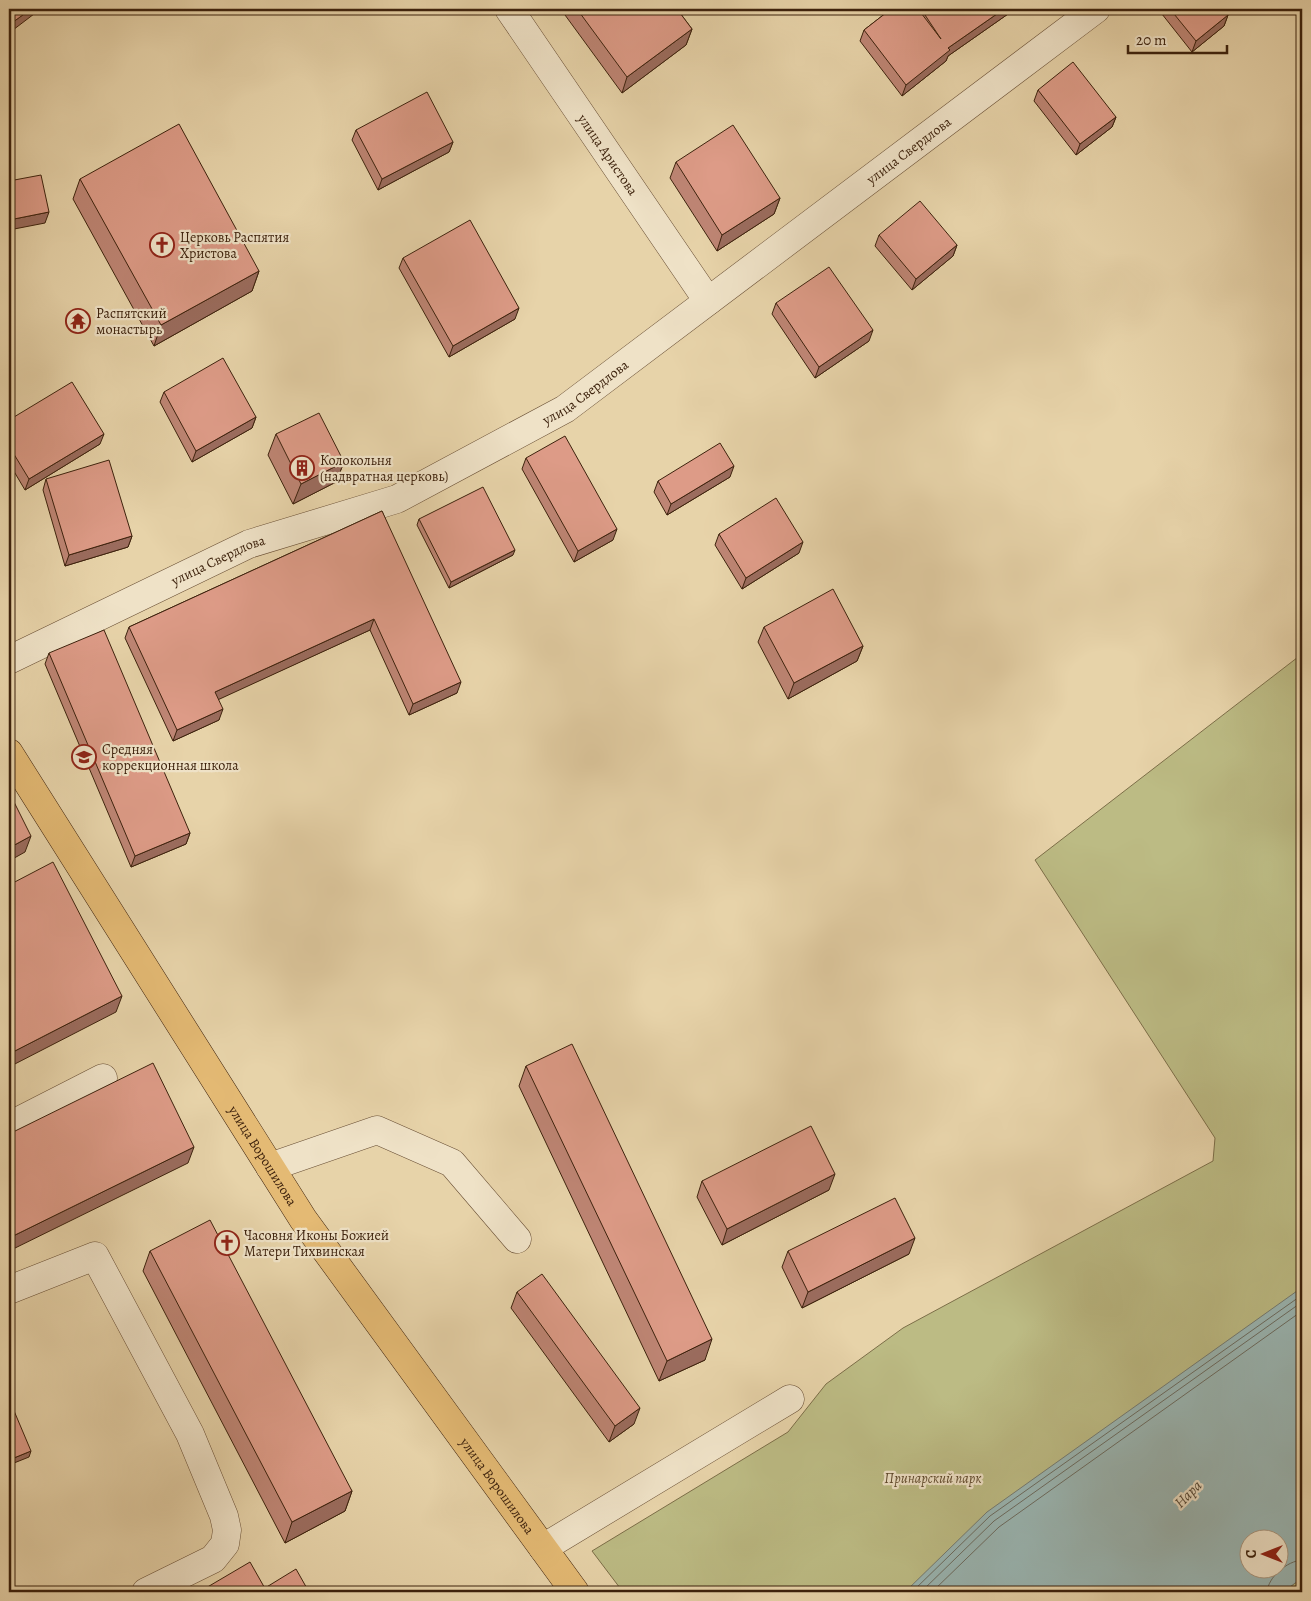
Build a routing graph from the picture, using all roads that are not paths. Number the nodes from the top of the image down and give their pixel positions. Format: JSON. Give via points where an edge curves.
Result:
{"nodes":[{"id":1,"x":509,"y":9,"type":"edge"},
{"id":2,"x":1096,"y":9,"type":"edge"},
{"id":3,"x":708,"y":302,"type":"junction"},
{"id":4,"x":9,"y":660,"type":"edge"},
{"id":5,"x":9,"y":753,"type":"edge"},
{"id":6,"x":103,"y":1078,"type":"dead end"},
{"id":7,"x":9,"y":1126,"type":"edge"},
{"id":8,"x":270,"y":1167,"type":"junction"},
{"id":9,"x":517,"y":1239,"type":"dead end"},
{"id":10,"x":9,"y":1290,"type":"edge"},
{"id":11,"x":790,"y":1399,"type":"dead end"},
{"id":12,"x":543,"y":1548,"type":"junction"},
{"id":13,"x":146,"y":1592,"type":"edge"},
{"id":14,"x":576,"y":1592,"type":"edge"}],
"edges":[{"from":1,"to":3,"type":"street","name":"улица Аристова"},
{"from":2,"to":3,"type":"street","name":"улица Свердлова"},
{"from":3,"to":4,"type":"street","name":"улица Свердлова","via":[[565,409],[397,499],[249,544]]},
{"from":5,"to":8,"type":"main road","name":"улица Ворошилова"},
{"from":6,"to":7,"type":"street"},
{"from":8,"to":9,"type":"street","via":[[377,1130],[452,1163]]},
{"from":8,"to":12,"type":"main road","name":"улица Ворошилова","via":[[303,1218]]},
{"from":10,"to":13,"type":"street","via":[[95,1256],[190,1434],[224,1516],[225,1544],[213,1559]]},
{"from":11,"to":12,"type":"street"},
{"from":12,"to":14,"type":"main road","name":"улица Ворошилова"}]}
